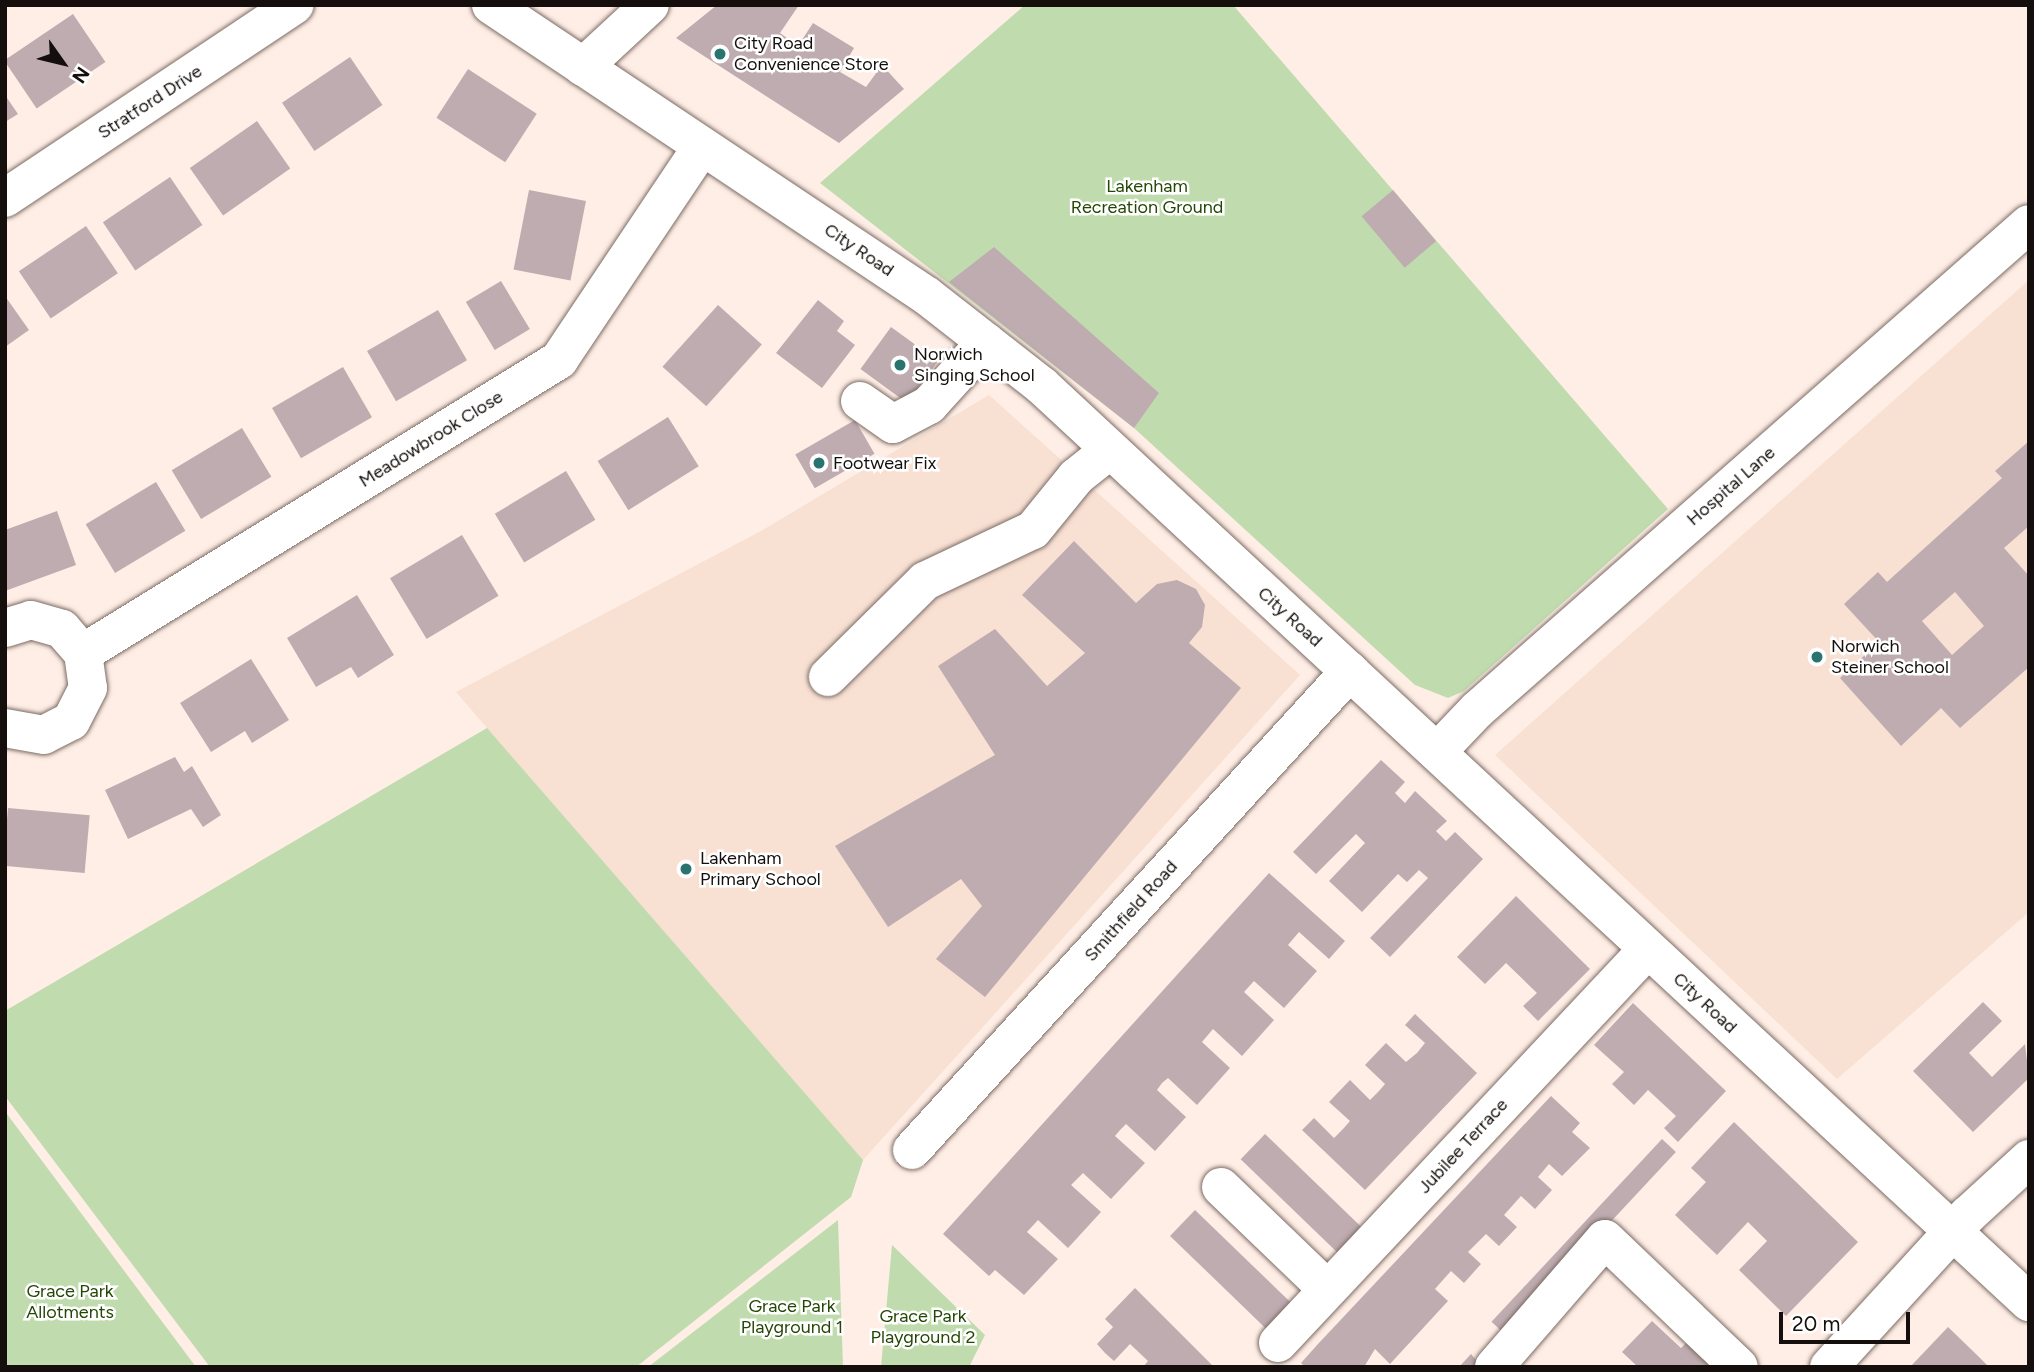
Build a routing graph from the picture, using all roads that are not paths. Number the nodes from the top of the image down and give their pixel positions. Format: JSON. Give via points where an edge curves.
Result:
{"nodes":[{"id":1,"x":293,"y":5,"type":"edge"},
{"id":2,"x":491,"y":5,"type":"edge"},
{"id":3,"x":650,"y":5,"type":"edge"},
{"id":4,"x":583,"y":67,"type":"junction"},
{"id":5,"x":702,"y":146,"type":"junction"},
{"id":6,"x":5,"y":198,"type":"edge"},
{"id":7,"x":2029,"y":224,"type":"edge"},
{"id":8,"x":986,"y":342,"type":"junction"},
{"id":9,"x":860,"y":401,"type":"dead end"},
{"id":10,"x":1110,"y":450,"type":"junction"},
{"id":11,"x":5,"y":628,"type":"edge"},
{"id":12,"x":83,"y":653,"type":"junction"},
{"id":13,"x":1350,"y":671,"type":"junction"},
{"id":14,"x":828,"y":677,"type":"dead end"},
{"id":15,"x":5,"y":728,"type":"edge"},
{"id":16,"x":1437,"y":752,"type":"junction"},
{"id":17,"x":1648,"y":949,"type":"junction"},
{"id":18,"x":912,"y":1150,"type":"dead end"},
{"id":19,"x":2029,"y":1159,"type":"edge"},
{"id":20,"x":1221,"y":1187,"type":"dead end"},
{"id":21,"x":1951,"y":1234,"type":"junction"},
{"id":22,"x":1327,"y":1289,"type":"junction"},
{"id":23,"x":2029,"y":1302,"type":"edge"},
{"id":24,"x":1278,"y":1343,"type":"dead end"},
{"id":25,"x":1494,"y":1367,"type":"edge"},
{"id":26,"x":1739,"y":1367,"type":"edge"},
{"id":27,"x":1829,"y":1367,"type":"edge"}],
"edges":[{"from":1,"to":6,"type":"street","name":"Stratford Drive"},
{"from":2,"to":4,"type":"street","name":"City Road"},
{"from":3,"to":4,"type":"street"},
{"from":4,"to":5,"type":"street","name":"City Road"},
{"from":5,"to":8,"type":"street","name":"City Road","via":[[927,296]]},
{"from":5,"to":12,"type":"street","name":"Meadowbrook Close","via":[[559,360]]},
{"from":7,"to":16,"type":"street","name":"Hospital Lane","via":[[1477,710]]},
{"from":8,"to":9,"type":"street","via":[[929,405],[893,424]]},
{"from":8,"to":10,"type":"street","name":"City Road"},
{"from":10,"to":13,"type":"street","name":"City Road"},
{"from":10,"to":14,"type":"street","via":[[1076,477],[1033,530],[925,581]]},
{"from":11,"to":12,"type":"street","via":[[31,620],[62,629]]},
{"from":12,"to":15,"type":"street","via":[[88,688],[71,721],[44,735]]},
{"from":13,"to":16,"type":"street","name":"City Road"},
{"from":13,"to":18,"type":"street","name":"Smithfield Road"},
{"from":16,"to":17,"type":"street","name":"City Road"},
{"from":17,"to":21,"type":"street","name":"City Road"},
{"from":17,"to":22,"type":"street","name":"Jubilee Terrace"},
{"from":19,"to":21,"type":"street"},
{"from":20,"to":22,"type":"street"},
{"from":21,"to":23,"type":"street","name":"City Road"},
{"from":21,"to":27,"type":"street"},
{"from":22,"to":24,"type":"street","name":"Jubilee Terrace"},
{"from":25,"to":26,"type":"street","via":[[1605,1239]]}]}
